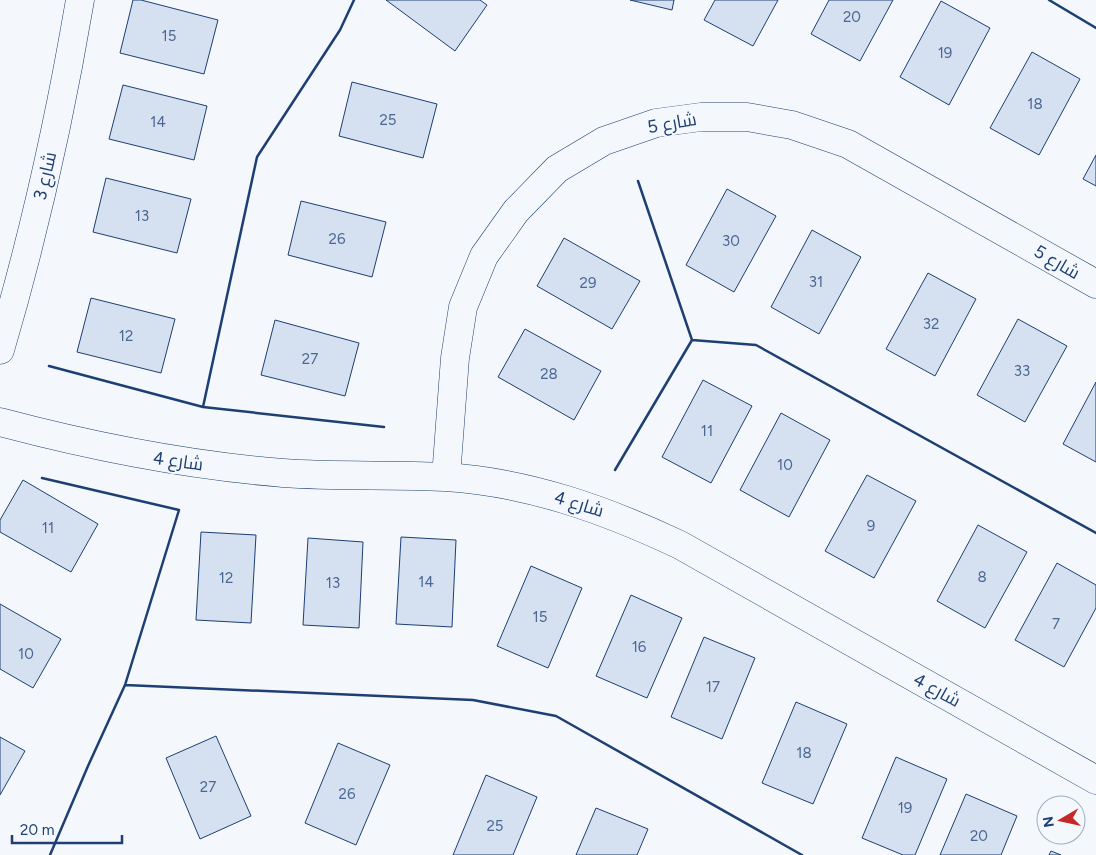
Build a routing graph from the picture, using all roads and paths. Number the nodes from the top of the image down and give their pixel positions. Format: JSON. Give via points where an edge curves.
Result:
{"nodes":[{"id":1,"x":80,"y":0,"type":"edge"},
{"id":2,"x":1096,"y":284,"type":"edge"},
{"id":3,"x":0,"y":350,"type":"edge"},
{"id":4,"x":0,"y":422,"type":"edge"},
{"id":5,"x":446,"y":477,"type":"junction"},
{"id":6,"x":1096,"y":780,"type":"edge"}],
"edges":[{"from":1,"to":3,"type":"street","name":"شارع 3","via":[[47,169]]},
{"from":2,"to":5,"type":"street","name":"شارع 5","via":[[848,144],[792,125],[747,117],[701,117],[656,123],[604,141],[557,169],[516,211],[484,256],[460,324]]},
{"from":4,"to":5,"type":"street","name":"شارع 4","via":[[84,444],[218,467],[352,476]]},
{"from":5,"to":6,"type":"street","name":"شارع 4","via":[[507,484],[566,499],[632,522],[680,545]]}]}
